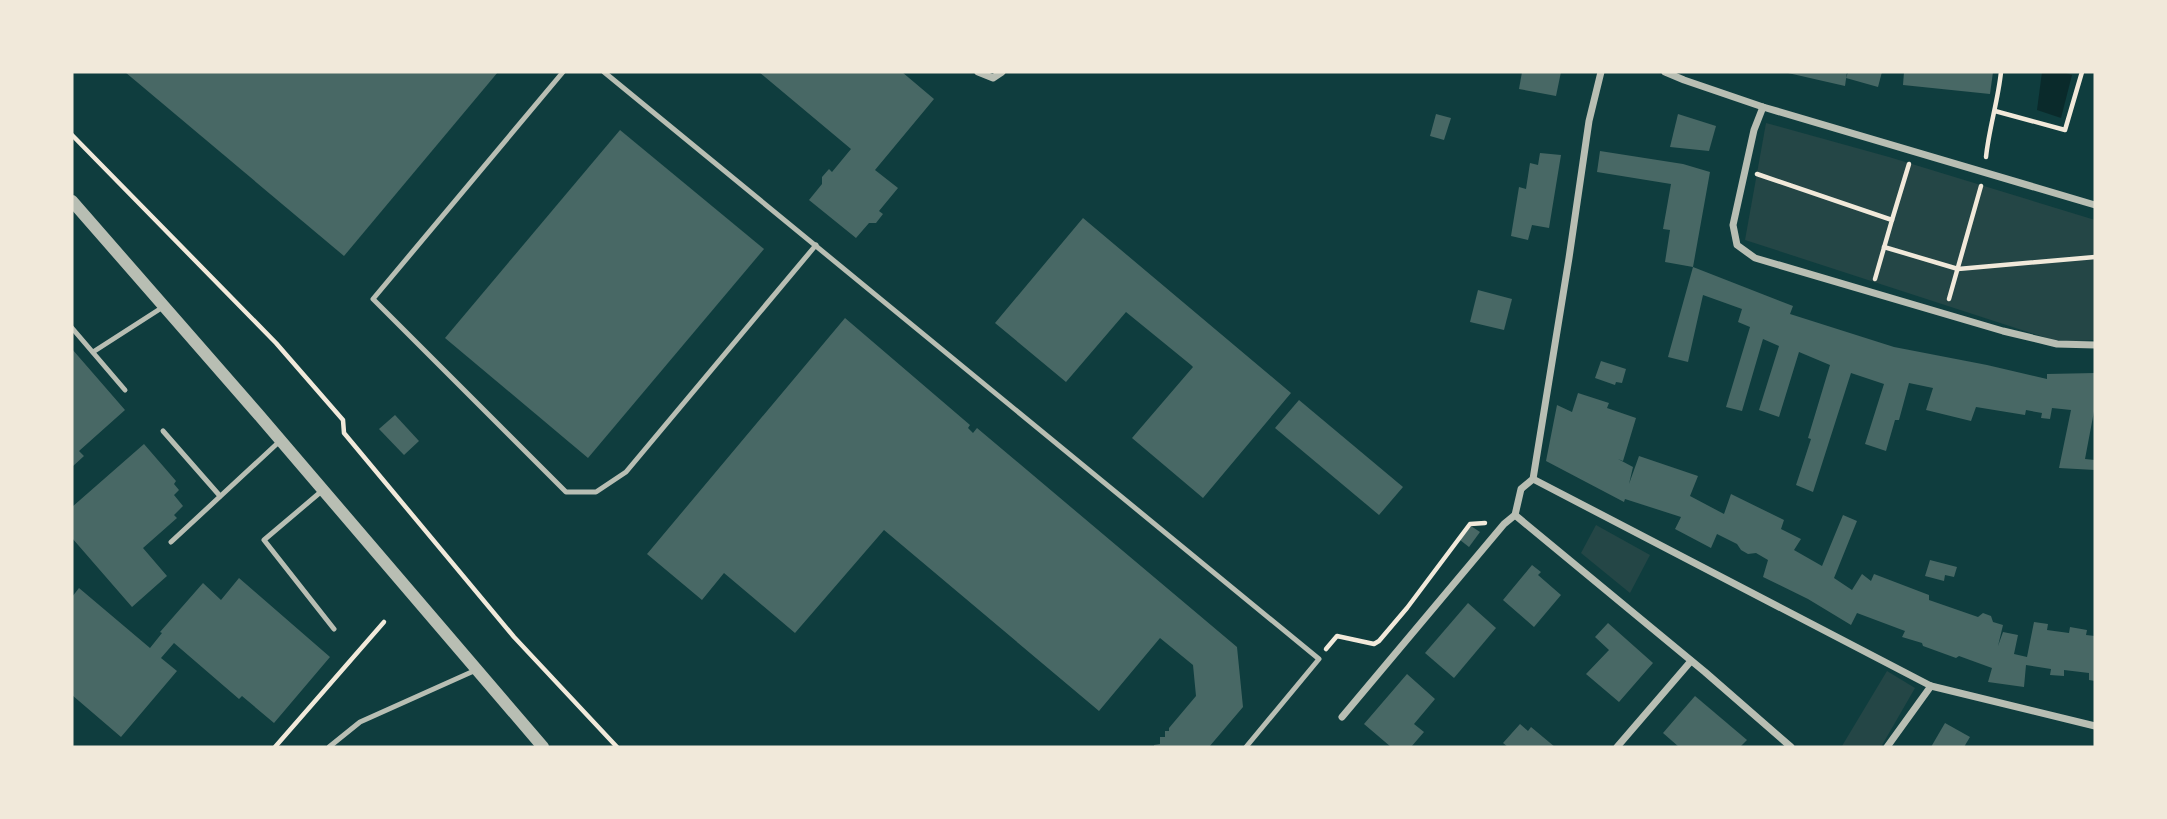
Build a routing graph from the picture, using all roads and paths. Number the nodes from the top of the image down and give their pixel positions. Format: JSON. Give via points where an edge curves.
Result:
{"nodes":[{"id":1,"x":563,"y":72,"type":"edge"},
{"id":2,"x":604,"y":72,"type":"edge"},
{"id":3,"x":978,"y":72,"type":"edge"},
{"id":4,"x":1002,"y":72,"type":"edge"},
{"id":5,"x":1601,"y":72,"type":"edge"},
{"id":6,"x":1665,"y":72,"type":"edge"},
{"id":7,"x":2001,"y":72,"type":"edge"},
{"id":8,"x":2082,"y":72,"type":"edge"},
{"id":9,"x":1763,"y":107,"type":"junction"},
{"id":10,"x":1995,"y":111,"type":"junction"},
{"id":11,"x":72,"y":135,"type":"edge"},
{"id":12,"x":1914,"y":151,"type":"junction"},
{"id":13,"x":1746,"y":170,"type":"junction"},
{"id":14,"x":1984,"y":172,"type":"junction"},
{"id":15,"x":72,"y":201,"type":"edge"},
{"id":16,"x":2095,"y":205,"type":"edge"},
{"id":17,"x":1892,"y":220,"type":"junction"},
{"id":18,"x":816,"y":245,"type":"junction"},
{"id":19,"x":1884,"y":247,"type":"junction"},
{"id":20,"x":2095,"y":257,"type":"edge"},
{"id":21,"x":1958,"y":269,"type":"junction"},
{"id":22,"x":1871,"y":292,"type":"junction"},
{"id":23,"x":164,"y":306,"type":"junction"},
{"id":24,"x":1945,"y":314,"type":"junction"},
{"id":25,"x":72,"y":328,"type":"edge"},
{"id":26,"x":2095,"y":345,"type":"edge"},
{"id":27,"x":93,"y":352,"type":"junction"},
{"id":28,"x":125,"y":390,"type":"dead end"},
{"id":29,"x":163,"y":431,"type":"dead end"},
{"id":30,"x":281,"y":440,"type":"junction"},
{"id":31,"x":1533,"y":478,"type":"junction"},
{"id":32,"x":323,"y":490,"type":"junction"},
{"id":33,"x":220,"y":496,"type":"junction"},
{"id":34,"x":1515,"y":515,"type":"junction"},
{"id":35,"x":1504,"y":524,"type":"junction"},
{"id":36,"x":171,"y":542,"type":"dead end"},
{"id":37,"x":384,"y":622,"type":"dead end"},
{"id":38,"x":334,"y":629,"type":"dead end"},
{"id":39,"x":1319,"y":659,"type":"junction"},
{"id":40,"x":1691,"y":661,"type":"junction"},
{"id":41,"x":476,"y":670,"type":"junction"},
{"id":42,"x":1931,"y":686,"type":"junction"},
{"id":43,"x":1342,"y":716,"type":"dead end"},
{"id":44,"x":2095,"y":726,"type":"edge"},
{"id":45,"x":275,"y":747,"type":"edge"},
{"id":46,"x":328,"y":747,"type":"edge"},
{"id":47,"x":543,"y":747,"type":"edge"},
{"id":48,"x":617,"y":747,"type":"edge"},
{"id":49,"x":1246,"y":747,"type":"edge"},
{"id":50,"x":1617,"y":747,"type":"edge"},
{"id":51,"x":1791,"y":747,"type":"edge"},
{"id":52,"x":1886,"y":747,"type":"edge"}],
"edges":[{"from":1,"to":18,"type":"lane","via":[[373,299],[566,492],[596,492],[626,472]]},
{"from":2,"to":18,"type":"lane"},
{"from":3,"to":4,"type":"street","via":[[993,78]]},
{"from":5,"to":31,"type":"street","via":[[1589,121]]},
{"from":6,"to":9,"type":"street"},
{"from":7,"to":10,"type":"path"},
{"from":8,"to":10,"type":"path","via":[[2065,130]]},
{"from":9,"to":12,"type":"street"},
{"from":9,"to":13,"type":"street"},
{"from":10,"to":14,"type":"path"},
{"from":11,"to":48,"type":"path","via":[[276,343],[343,420],[344,433],[514,637]]},
{"from":12,"to":14,"type":"street"},
{"from":12,"to":17,"type":"path"},
{"from":13,"to":17,"type":"path"},
{"from":13,"to":22,"type":"street","via":[[1733,225],[1737,245],[1755,258]]},
{"from":14,"to":16,"type":"street"},
{"from":14,"to":21,"type":"path"},
{"from":15,"to":23,"type":"street"},
{"from":17,"to":19,"type":"path"},
{"from":18,"to":39,"type":"lane"},
{"from":19,"to":21,"type":"path"},
{"from":19,"to":22,"type":"path"},
{"from":20,"to":21,"type":"path"},
{"from":21,"to":24,"type":"path"},
{"from":22,"to":24,"type":"street"},
{"from":23,"to":27,"type":"lane"},
{"from":23,"to":30,"type":"street"},
{"from":24,"to":26,"type":"street","via":[[2057,344]]},
{"from":25,"to":27,"type":"lane"},
{"from":27,"to":28,"type":"lane"},
{"from":29,"to":33,"type":"lane"},
{"from":30,"to":32,"type":"street"},
{"from":30,"to":33,"type":"lane"},
{"from":31,"to":34,"type":"street","via":[[1521,489]]},
{"from":31,"to":42,"type":"street"},
{"from":32,"to":38,"type":"lane","via":[[264,540]]},
{"from":32,"to":41,"type":"street"},
{"from":33,"to":36,"type":"lane"},
{"from":34,"to":35,"type":"street"},
{"from":34,"to":40,"type":"street"},
{"from":35,"to":39,"type":"path","via":[[1470,524],[1379,641],[1374,644],[1337,636]]},
{"from":35,"to":43,"type":"street"},
{"from":37,"to":45,"type":"path"},
{"from":39,"to":49,"type":"lane"},
{"from":40,"to":50,"type":"street"},
{"from":40,"to":51,"type":"street"},
{"from":41,"to":46,"type":"lane","via":[[360,722]]},
{"from":41,"to":47,"type":"street"},
{"from":42,"to":44,"type":"street"},
{"from":42,"to":52,"type":"street"}]}
